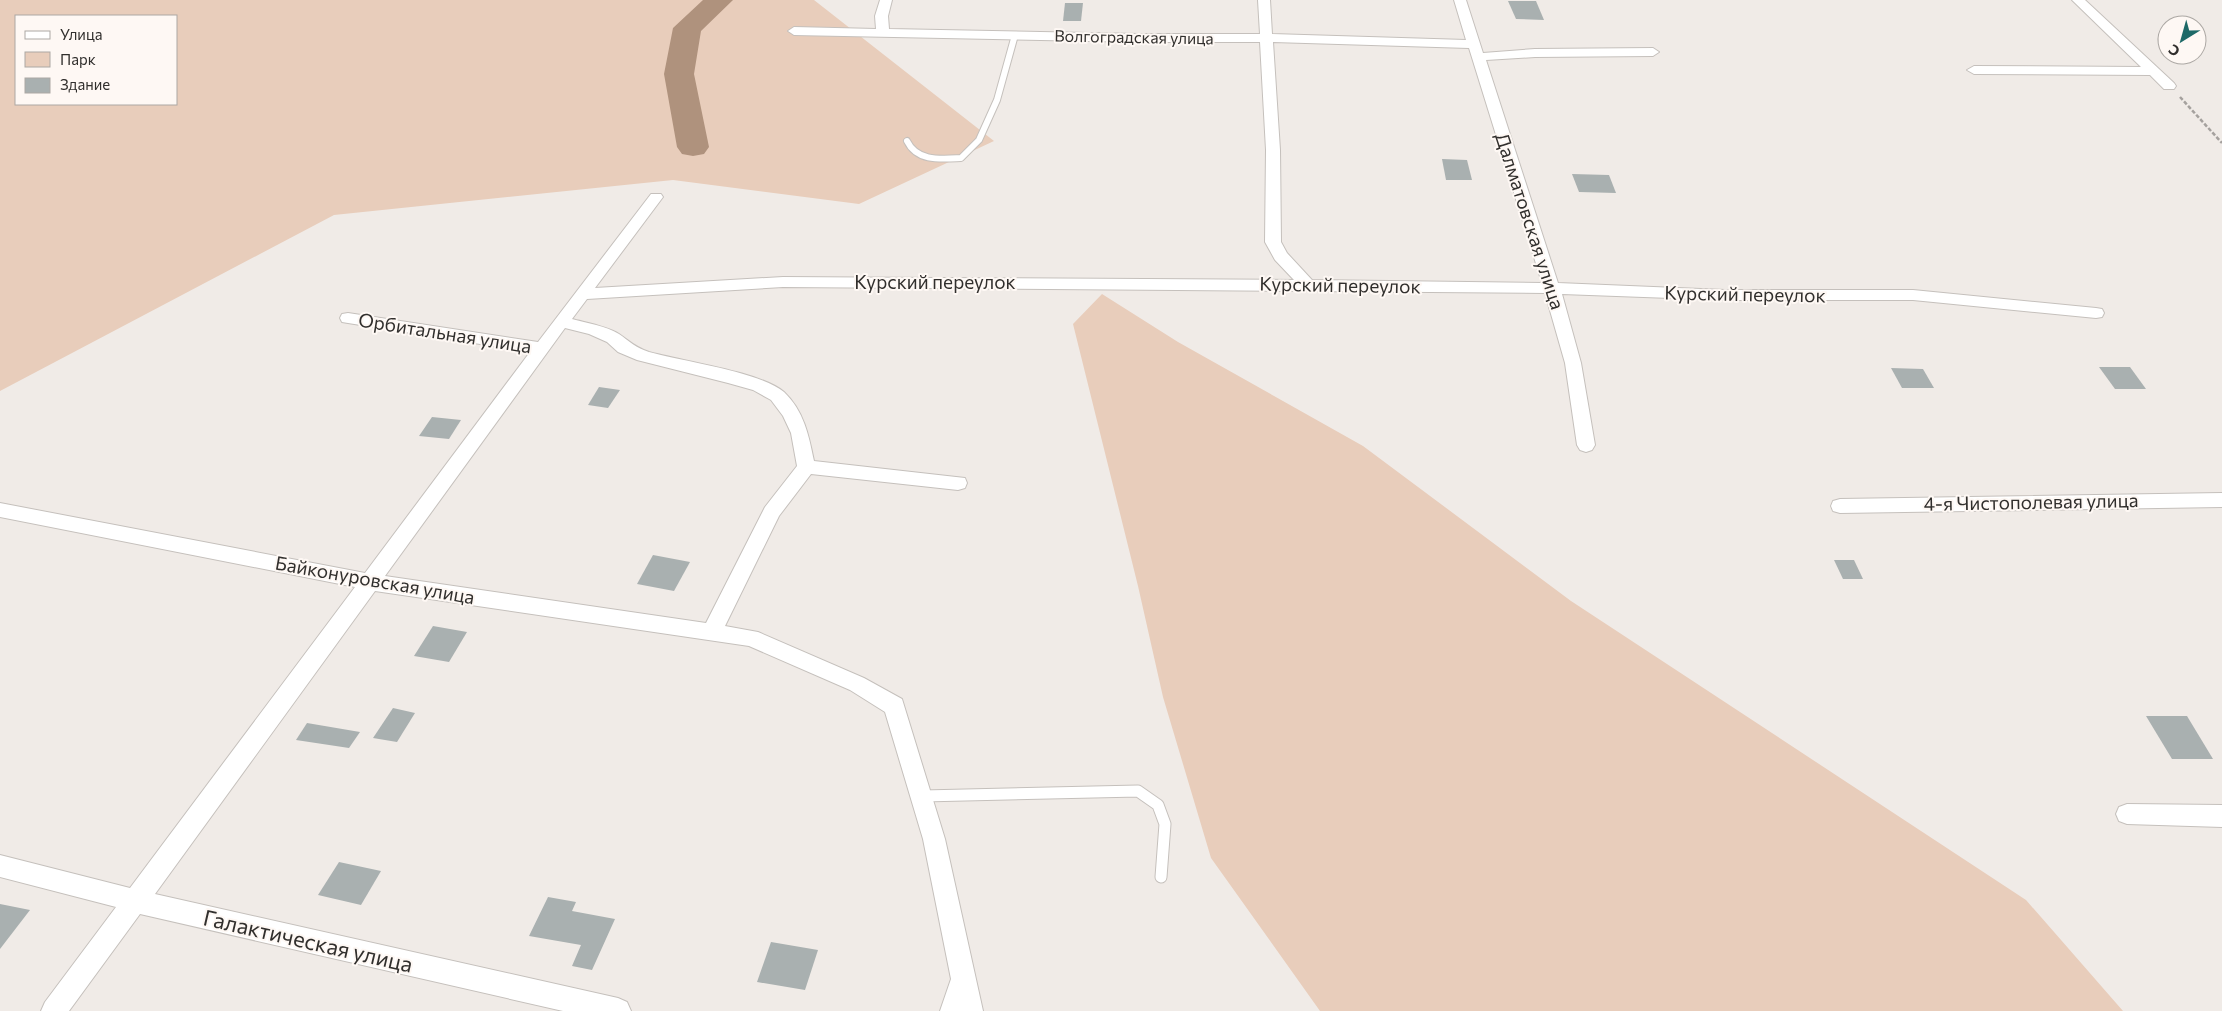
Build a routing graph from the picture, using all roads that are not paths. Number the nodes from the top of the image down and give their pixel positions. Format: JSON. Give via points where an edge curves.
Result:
{"nodes":[{"id":1,"x":886,"y":0,"type":"edge"},
{"id":2,"x":1264,"y":0,"type":"edge"},
{"id":3,"x":1460,"y":0,"type":"edge"},
{"id":4,"x":2078,"y":0,"type":"edge"},
{"id":5,"x":794,"y":31,"type":"dead end"},
{"id":6,"x":884,"y":32,"type":"junction"},
{"id":7,"x":1015,"y":34,"type":"junction"},
{"id":8,"x":1266,"y":38,"type":"junction"},
{"id":9,"x":1475,"y":51,"type":"junction"},
{"id":10,"x":1653,"y":52,"type":"dead end"},
{"id":11,"x":1974,"y":70,"type":"dead end"},
{"id":12,"x":2153,"y":71,"type":"junction"},
{"id":13,"x":2169,"y":86,"type":"road end"},
{"id":14,"x":907,"y":141,"type":"dead end"},
{"id":15,"x":656,"y":197,"type":"dead end"},
{"id":16,"x":1308,"y":285,"type":"junction"},
{"id":17,"x":1552,"y":288,"type":"junction"},
{"id":18,"x":582,"y":294,"type":"junction"},
{"id":19,"x":2096,"y":313,"type":"dead end"},
{"id":20,"x":348,"y":318,"type":"dead end"},
{"id":21,"x":562,"y":322,"type":"junction"},
{"id":22,"x":543,"y":348,"type":"junction"},
{"id":23,"x":1586,"y":445,"type":"dead end"},
{"id":24,"x":806,"y":467,"type":"junction"},
{"id":25,"x":958,"y":483,"type":"dead end"},
{"id":26,"x":2222,"y":500,"type":"edge"},
{"id":27,"x":1840,"y":506,"type":"dead end"},
{"id":28,"x":0,"y":510,"type":"edge"},
{"id":29,"x":371,"y":582,"type":"junction"},
{"id":30,"x":712,"y":632,"type":"junction"},
{"id":31,"x":923,"y":796,"type":"junction"},
{"id":32,"x":2127,"y":814,"type":"dead end"},
{"id":33,"x":2222,"y":816,"type":"edge"},
{"id":34,"x":0,"y":866,"type":"edge"},
{"id":35,"x":1160,"y":877,"type":"dead end"},
{"id":36,"x":136,"y":901,"type":"junction"},
{"id":37,"x":963,"y":978,"type":"junction"},
{"id":38,"x":54,"y":1011,"type":"edge"},
{"id":39,"x":618,"y":1011,"type":"edge"},
{"id":40,"x":954,"y":1011,"type":"edge"},
{"id":41,"x":970,"y":1011,"type":"edge"}],
"edges":[{"from":1,"to":6,"type":"street","via":[[880,17]]},
{"from":2,"to":8,"type":"street"},
{"from":3,"to":9,"type":"street","name":"Далматовская улица"},
{"from":4,"to":12,"type":"street"},
{"from":5,"to":6,"type":"street","name":"Волгоградская улица"},
{"from":6,"to":7,"type":"street","name":"Волгоградская улица"},
{"from":7,"to":8,"type":"street","name":"Волгоградская улица"},
{"from":7,"to":14,"type":"lane","via":[[990,116],[979,140],[962,158],[937,159],[919,155],[909,148]]},
{"from":8,"to":9,"type":"street","name":"Волгоградская улица"},
{"from":8,"to":16,"type":"street","via":[[1273,150],[1273,242],[1281,256]]},
{"from":9,"to":10,"type":"street","name":"Волгоградская улица"},
{"from":9,"to":17,"type":"street","name":"Далматовская улица"},
{"from":11,"to":12,"type":"street"},
{"from":12,"to":13,"type":"street"},
{"from":15,"to":18,"type":"street"},
{"from":16,"to":17,"type":"street","name":"Курский переулок"},
{"from":16,"to":18,"type":"street","name":"Курский переулок","via":[[783,282]]},
{"from":17,"to":19,"type":"street","name":"Курский переулок","via":[[1725,295],[1913,295]]},
{"from":17,"to":23,"type":"street","name":"Далматовская улица","via":[[1573,363]]},
{"from":18,"to":21,"type":"street"},
{"from":20,"to":22,"type":"street","name":"Орбитальная улица"},
{"from":21,"to":22,"type":"street"},
{"from":21,"to":24,"type":"street","via":[[594,330],[643,356],[729,377],[759,386],[777,396],[791,413],[800,433]]},
{"from":22,"to":29,"type":"street"},
{"from":24,"to":25,"type":"street"},
{"from":24,"to":30,"type":"street","via":[[772,512]]},
{"from":26,"to":27,"type":"street","name":"4-я Чистополевая улица"},
{"from":28,"to":29,"type":"street","name":"Байконуровская улица"},
{"from":29,"to":30,"type":"street","name":"Байконуровская улица"},
{"from":29,"to":36,"type":"street"},
{"from":30,"to":31,"type":"street","name":"Байконуровская улица","via":[[751,638],[856,684],[894,706]]},
{"from":31,"to":35,"type":"lane","via":[[1138,791],[1158,805],[1165,824]]},
{"from":31,"to":37,"type":"street","name":"Байконуровская улица"},
{"from":32,"to":33,"type":"street"},
{"from":34,"to":36,"type":"street","name":"Галактическая улица"},
{"from":36,"to":38,"type":"street"},
{"from":36,"to":39,"type":"street","name":"Галактическая улица"},
{"from":37,"to":40,"type":"street"},
{"from":37,"to":41,"type":"street","name":"Байконуровская улица"}]}
